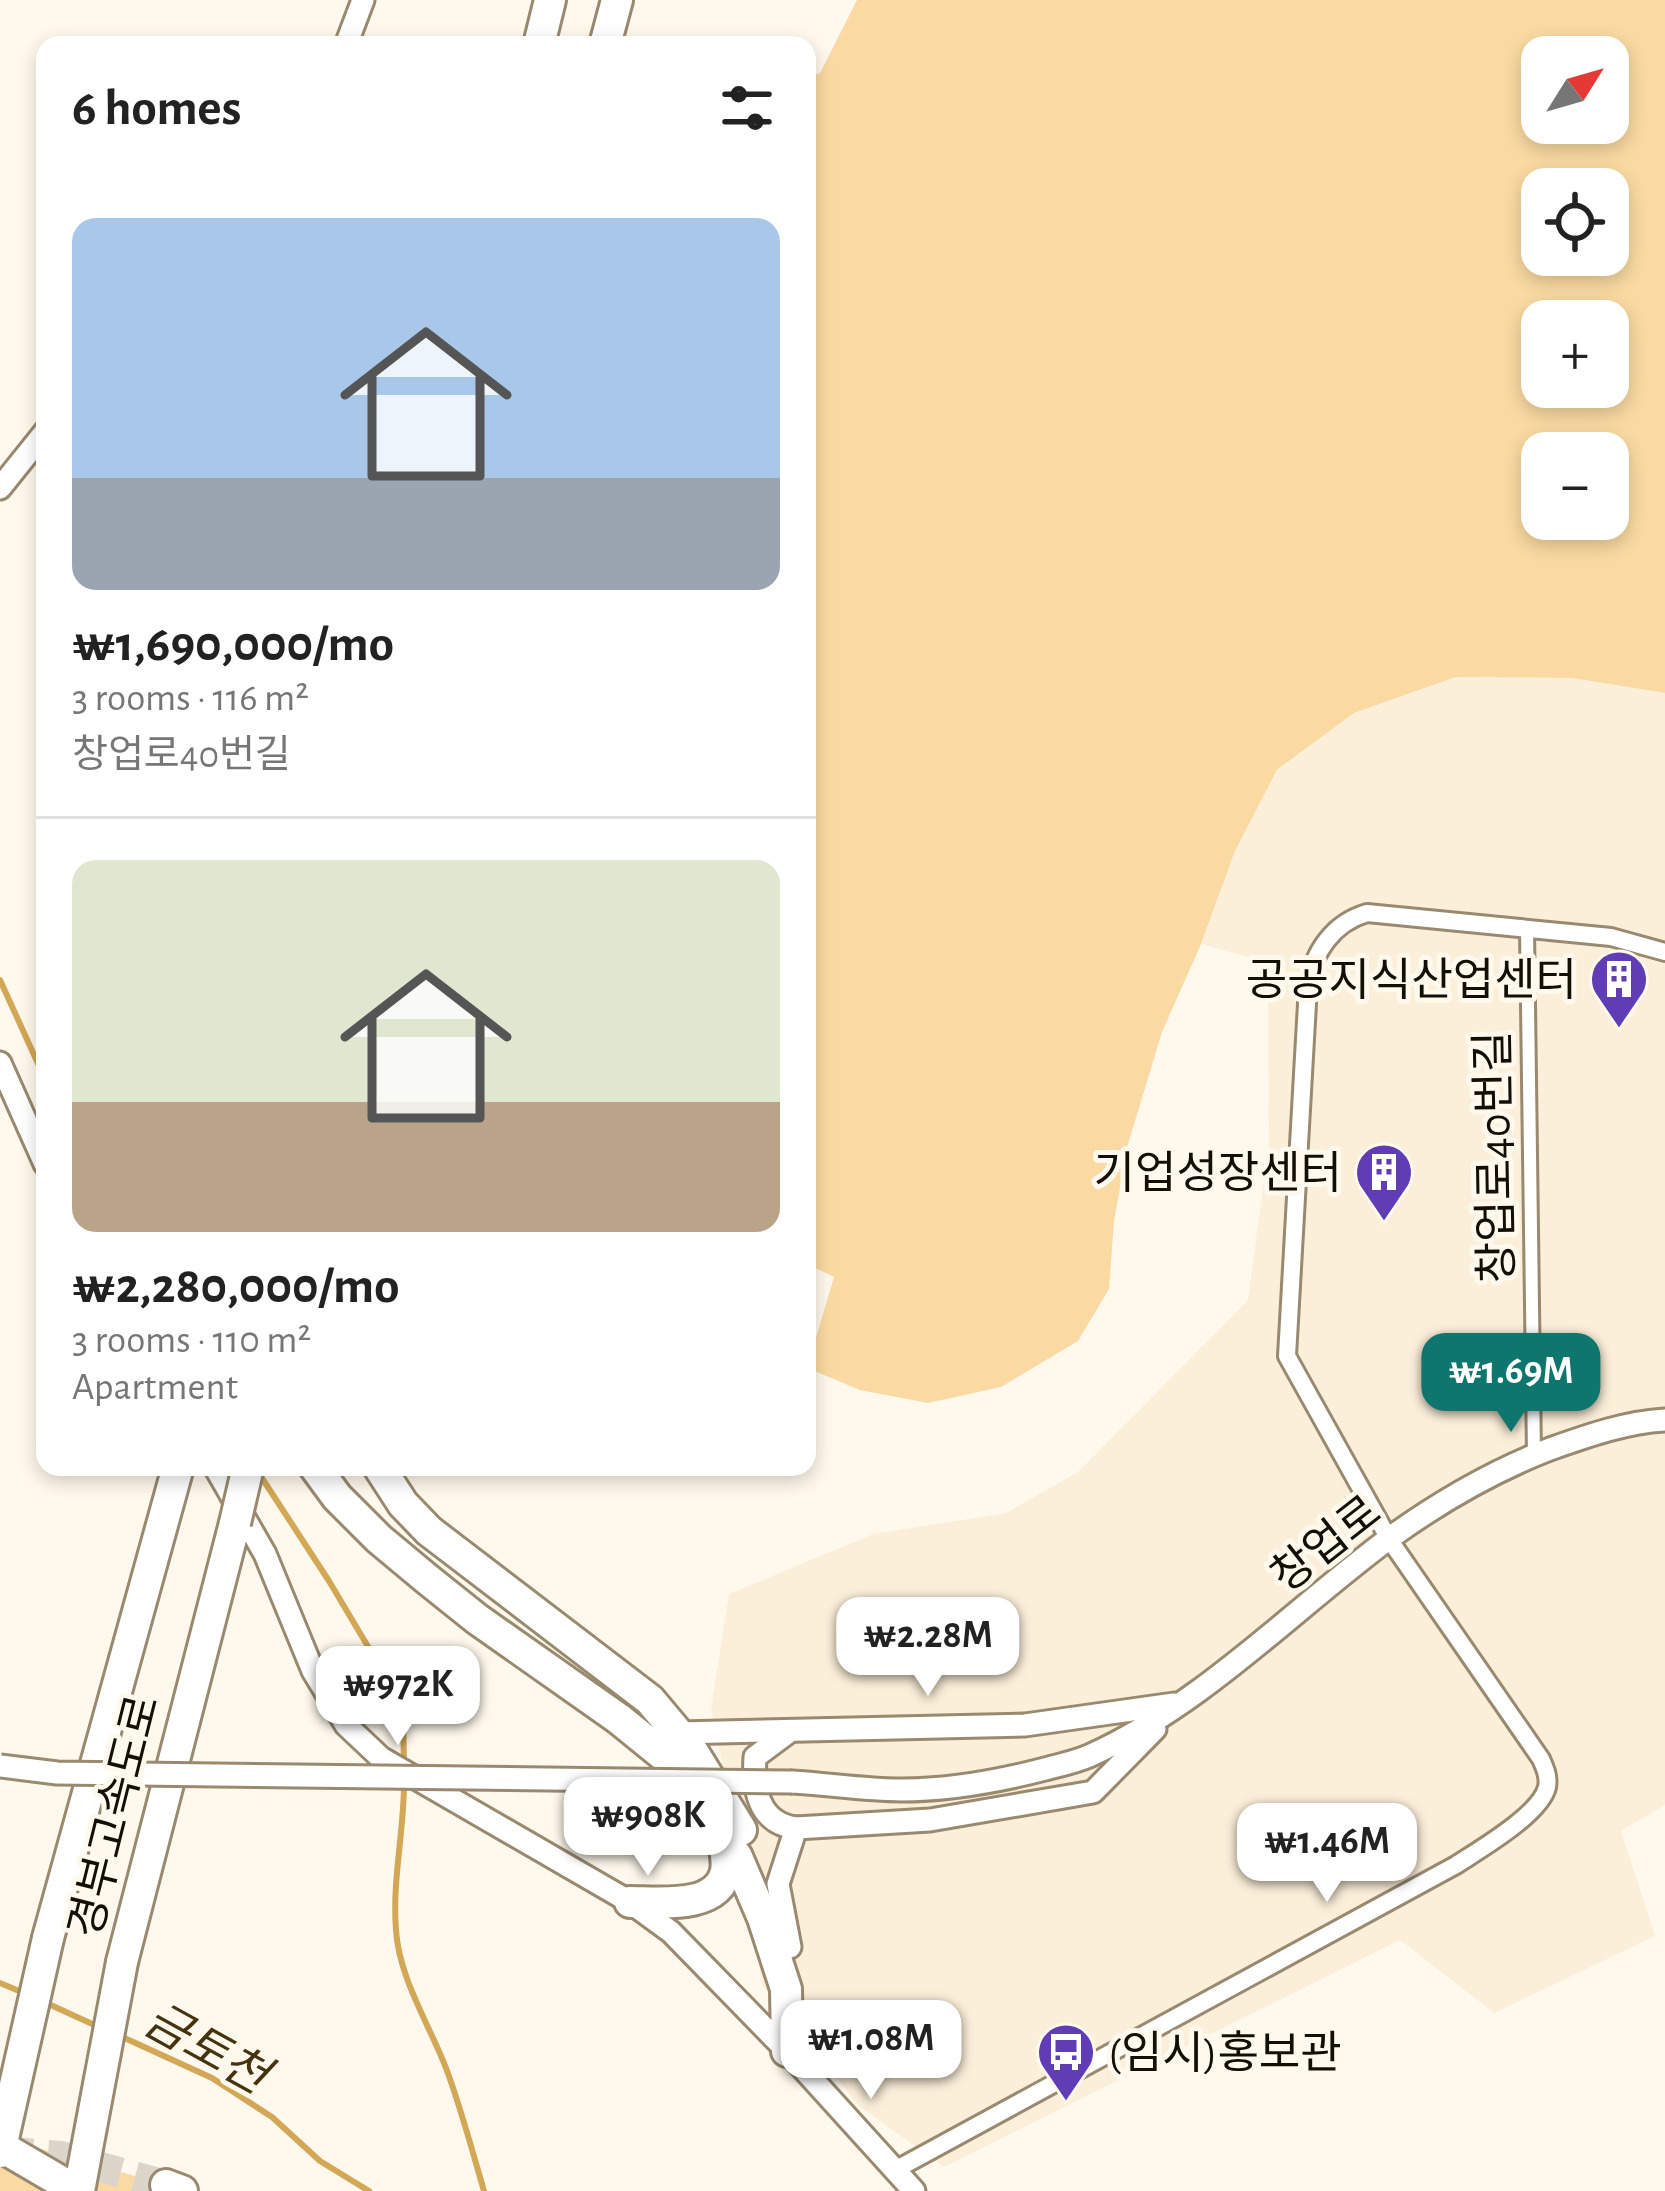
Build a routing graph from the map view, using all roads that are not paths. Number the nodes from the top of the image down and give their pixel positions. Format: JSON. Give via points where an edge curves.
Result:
{"nodes":[{"id":1,"x":363,"y":0,"type":"edge"},
{"id":2,"x":550,"y":0,"type":"edge"},
{"id":3,"x":617,"y":0,"type":"edge"},
{"id":4,"x":349,"y":36,"type":"edge"},
{"id":5,"x":541,"y":36,"type":"edge"},
{"id":6,"x":607,"y":36,"type":"edge"},
{"id":7,"x":36,"y":443,"type":"edge"},
{"id":8,"x":0,"y":488,"type":"edge"},
{"id":9,"x":1527,"y":929,"type":"junction"},
{"id":10,"x":1665,"y":952,"type":"edge"},
{"id":11,"x":0,"y":1063,"type":"edge"},
{"id":12,"x":36,"y":1144,"type":"edge"},
{"id":13,"x":1665,"y":1420,"type":"edge"},
{"id":14,"x":1534,"y":1456,"type":"junction"},
{"id":15,"x":176,"y":1476,"type":"edge"},
{"id":16,"x":219,"y":1476,"type":"edge"},
{"id":17,"x":246,"y":1476,"type":"edge"},
{"id":18,"x":322,"y":1476,"type":"edge"},
{"id":19,"x":385,"y":1476,"type":"edge"},
{"id":20,"x":1389,"y":1539,"type":"junction"},
{"id":21,"x":1180,"y":1703,"type":"junction"},
{"id":22,"x":791,"y":1730,"type":"junction"},
{"id":23,"x":678,"y":1732,"type":"junction"},
{"id":24,"x":0,"y":1766,"type":"edge"},
{"id":25,"x":796,"y":1828,"type":"junction"},
{"id":26,"x":724,"y":1836,"type":"junction"},
{"id":27,"x":630,"y":1902,"type":"junction"},
{"id":28,"x":790,"y":1947,"type":"junction"},
{"id":29,"x":787,"y":2051,"type":"junction"},
{"id":30,"x":0,"y":2149,"type":"edge"},
{"id":31,"x":895,"y":2170,"type":"junction"},
{"id":32,"x":78,"y":2191,"type":"edge"},
{"id":33,"x":914,"y":2191,"type":"edge"}],
"edges":[{"from":1,"to":4,"type":"street"},
{"from":2,"to":5,"type":"highway"},
{"from":3,"to":6,"type":"highway"},
{"from":7,"to":8,"type":"street"},
{"from":9,"to":10,"type":"street","via":[[1626,939]]},
{"from":9,"to":14,"type":"street","name":"창업로40번길"},
{"from":9,"to":20,"type":"street","via":[[1367,913],[1330,936],[1309,975],[1286,1349]]},
{"from":11,"to":12,"type":"street"},
{"from":13,"to":14,"type":"street","name":"창업로"},
{"from":14,"to":20,"type":"street","name":"창업로"},
{"from":15,"to":30,"type":"highway","name":"경부고속도로","bridge":true,"via":[[48,1938]]},
{"from":16,"to":27,"type":"street","bridge":true,"via":[[346,1725],[381,1758]]},
{"from":17,"to":32,"type":"highway","name":"경부고속도로","bridge":true,"via":[[122,1962]]},
{"from":18,"to":26,"type":"highway","via":[[427,1579],[655,1747]]},
{"from":19,"to":23,"type":"highway","via":[[459,1556],[640,1692]]},
{"from":20,"to":21,"type":"street","name":"창업로"},
{"from":20,"to":31,"type":"street","via":[[1540,1759],[1547,1773],[1542,1800],[1420,1886]]},
{"from":21,"to":22,"type":"street","via":[[1025,1726]]},
{"from":21,"to":24,"type":"street","bridge":true,"via":[[1085,1758],[974,1784],[902,1790],[792,1781]]},
{"from":21,"to":25,"type":"street","via":[[1093,1792],[930,1820]]},
{"from":22,"to":23,"type":"street"},
{"from":22,"to":25,"type":"street","via":[[755,1757],[753,1785],[765,1811]]},
{"from":23,"to":28,"type":"highway","via":[[739,1826]]},
{"from":25,"to":28,"type":"street","via":[[778,1884]]},
{"from":26,"to":27,"type":"highway","via":[[724,1879],[707,1895]]},
{"from":26,"to":29,"type":"highway","via":[[779,1961]]},
{"from":27,"to":29,"type":"street","via":[[671,1932]]},
{"from":28,"to":29,"type":"highway","via":[[800,2006]]},
{"from":29,"to":31,"type":"street"},
{"from":30,"to":32,"type":"highway","bridge":true},
{"from":31,"to":33,"type":"street"}]}
